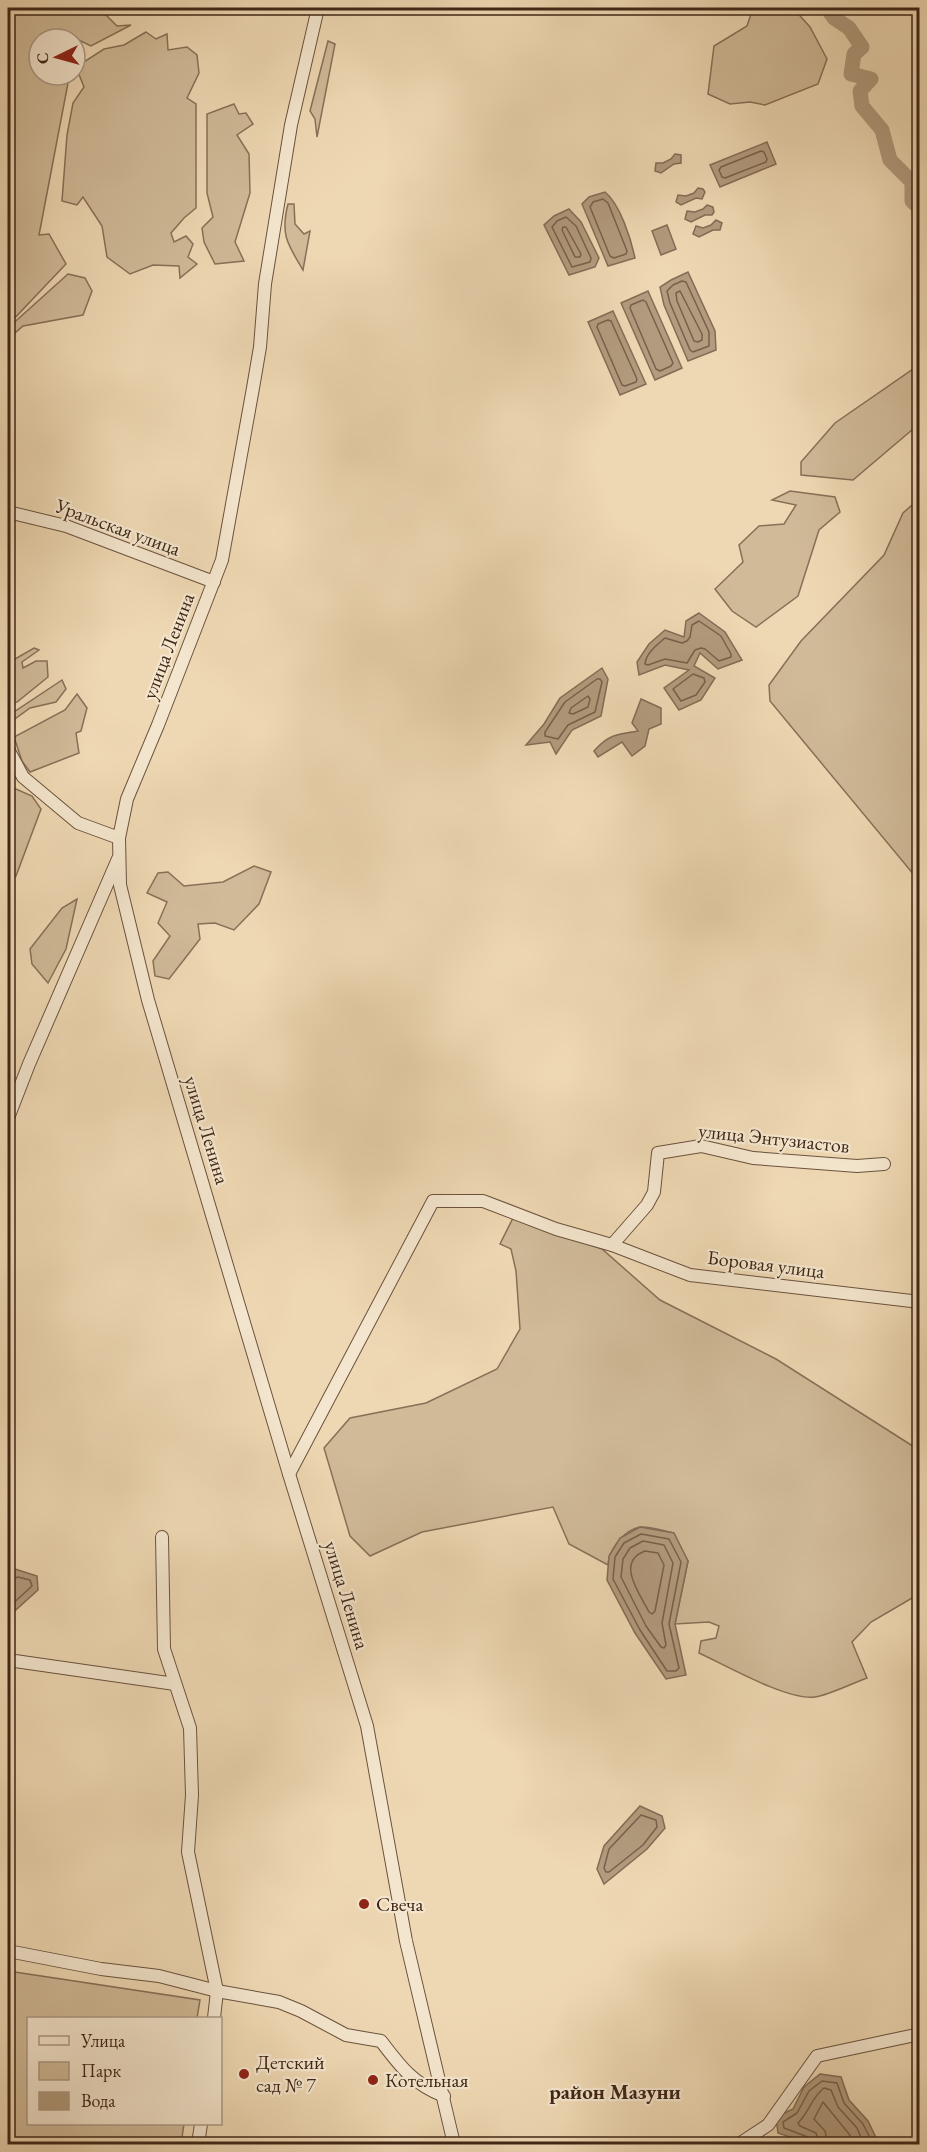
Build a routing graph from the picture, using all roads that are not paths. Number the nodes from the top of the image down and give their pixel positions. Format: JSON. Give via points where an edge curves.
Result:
{"nodes":[{"id":1,"x":318,"y":8,"type":"edge"},
{"id":2,"x":8,"y":512,"type":"edge"},
{"id":3,"x":214,"y":582,"type":"junction"},
{"id":4,"x":8,"y":749,"type":"edge"},
{"id":5,"x":120,"y":838,"type":"junction"},
{"id":6,"x":120,"y":855,"type":"junction"},
{"id":7,"x":8,"y":1118,"type":"edge"},
{"id":8,"x":884,"y":1164,"type":"dead end"},
{"id":9,"x":612,"y":1245,"type":"junction"},
{"id":10,"x":920,"y":1302,"type":"edge"},
{"id":11,"x":289,"y":1474,"type":"junction"},
{"id":12,"x":162,"y":1537,"type":"dead end"},
{"id":13,"x":8,"y":1660,"type":"edge"},
{"id":14,"x":176,"y":1684,"type":"junction"},
{"id":15,"x":8,"y":1951,"type":"edge"},
{"id":16,"x":217,"y":1991,"type":"junction"},
{"id":17,"x":214,"y":2017,"type":"edge"},
{"id":18,"x":920,"y":2034,"type":"edge"},
{"id":19,"x":444,"y":2096,"type":"junction"},
{"id":20,"x":201,"y":2125,"type":"edge"},
{"id":21,"x":198,"y":2145,"type":"edge"},
{"id":22,"x":454,"y":2145,"type":"edge"},
{"id":23,"x":739,"y":2145,"type":"edge"}],
"edges":[{"from":1,"to":3,"type":"street","name":"улица Ленина","via":[[291,126],[265,284],[260,346],[222,560]]},
{"from":2,"to":3,"type":"street","name":"Уральская улица","via":[[66,526]]},
{"from":3,"to":5,"type":"street","name":"улица Ленина","via":[[127,799]]},
{"from":4,"to":5,"type":"street","via":[[23,777],[78,823]]},
{"from":5,"to":6,"type":"street","name":"улица Ленина"},
{"from":6,"to":7,"type":"street"},
{"from":6,"to":11,"type":"street","name":"улица Ленина","via":[[120,885],[147,1000]]},
{"from":8,"to":9,"type":"street","name":"улица Энтузиастов","via":[[856,1166],[753,1158],[701,1146],[658,1153],[654,1192]]},
{"from":9,"to":10,"type":"street","name":"Боровая улица","via":[[690,1275]]},
{"from":9,"to":11,"type":"street","name":"Боровая улица","via":[[483,1201],[433,1201]]},
{"from":11,"to":19,"type":"street","name":"улица Ленина","via":[[367,1726],[406,1941]]},
{"from":12,"to":14,"type":"street","via":[[164,1649]]},
{"from":13,"to":14,"type":"street"},
{"from":14,"to":16,"type":"street","via":[[190,1728],[192,1795],[188,1852]]},
{"from":15,"to":16,"type":"street","via":[[159,1976]]},
{"from":16,"to":17,"type":"street"},
{"from":16,"to":19,"type":"street","via":[[279,2002],[346,2035],[381,2041],[402,2068],[426,2089]]},
{"from":18,"to":23,"type":"street","via":[[818,2056],[768,2126]]},
{"from":19,"to":22,"type":"street","name":"улица Ленина"},
{"from":20,"to":21,"type":"street"}]}
